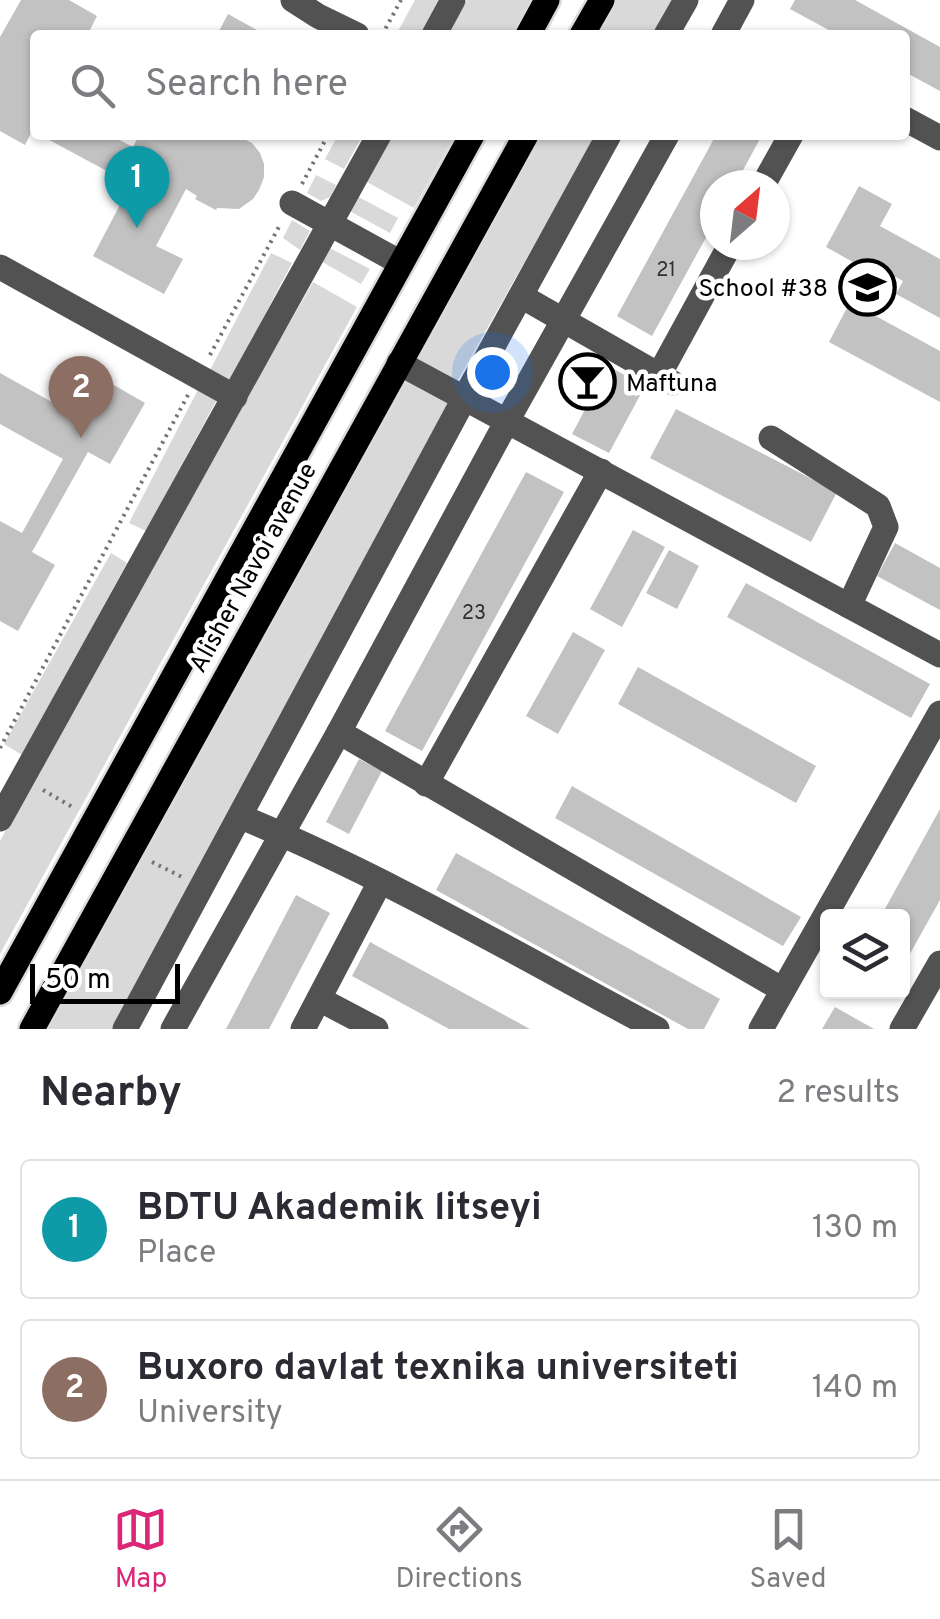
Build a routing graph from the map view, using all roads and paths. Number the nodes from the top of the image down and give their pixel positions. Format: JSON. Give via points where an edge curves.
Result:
{"nodes":[{"id":1,"x":293,"y":0,"type":"edge"},
{"id":2,"x":401,"y":0,"type":"edge"},
{"id":3,"x":453,"y":0,"type":"edge"},
{"id":4,"x":547,"y":0,"type":"edge"},
{"id":5,"x":602,"y":0,"type":"edge"},
{"id":6,"x":686,"y":0,"type":"edge"},
{"id":7,"x":742,"y":0,"type":"edge"},
{"id":8,"x":347,"y":30,"type":"edge"},
{"id":9,"x":385,"y":30,"type":"edge"},
{"id":10,"x":437,"y":30,"type":"edge"},
{"id":11,"x":531,"y":30,"type":"edge"},
{"id":12,"x":585,"y":30,"type":"edge"},
{"id":13,"x":669,"y":30,"type":"edge"},
{"id":14,"x":734,"y":30,"type":"edge"},
{"id":15,"x":910,"y":122,"type":"edge"},
{"id":16,"x":940,"y":138,"type":"edge"},
{"id":17,"x":325,"y":140,"type":"edge"},
{"id":18,"x":376,"y":140,"type":"edge"},
{"id":19,"x":469,"y":140,"type":"edge"},
{"id":20,"x":523,"y":140,"type":"edge"},
{"id":21,"x":606,"y":140,"type":"edge"},
{"id":22,"x":663,"y":140,"type":"edge"},
{"id":23,"x":788,"y":140,"type":"edge"},
{"id":24,"x":771,"y":170,"type":"edge"},
{"id":25,"x":292,"y":202,"type":"junction"},
{"id":26,"x":330,"y":223,"type":"junction"},
{"id":27,"x":723,"y":260,"type":"edge"},
{"id":28,"x":401,"y":263,"type":"junction"},
{"id":29,"x":0,"y":267,"type":"edge"},
{"id":30,"x":521,"y":296,"type":"junction"},
{"id":31,"x":563,"y":320,"type":"junction"},
{"id":32,"x":398,"y":363,"type":"junction"},
{"id":33,"x":198,"y":377,"type":"junction"},
{"id":34,"x":235,"y":397,"type":"junction"},
{"id":35,"x":464,"y":399,"type":"junction"},
{"id":36,"x":507,"y":421,"type":"junction"},
{"id":37,"x":771,"y":438,"type":"dead end"},
{"id":38,"x":601,"y":471,"type":"junction"},
{"id":39,"x":850,"y":606,"type":"junction"},
{"id":40,"x":940,"y":655,"type":"edge"},
{"id":41,"x":940,"y":713,"type":"edge"},
{"id":42,"x":339,"y":732,"type":"junction"},
{"id":43,"x":0,"y":748,"type":"edge"},
{"id":44,"x":22,"y":778,"type":"junction"},
{"id":45,"x":426,"y":784,"type":"junction"},
{"id":46,"x":240,"y":817,"type":"junction"},
{"id":47,"x":0,"y":819,"type":"edge"},
{"id":48,"x":88,"y":834,"type":"junction"},
{"id":49,"x":282,"y":834,"type":"junction"},
{"id":50,"x":130,"y":852,"type":"junction"},
{"id":51,"x":380,"y":882,"type":"junction"},
{"id":52,"x":202,"y":887,"type":"junction"},
{"id":53,"x":940,"y":963,"type":"edge"},
{"id":54,"x":783,"y":990,"type":"junction"},
{"id":55,"x":0,"y":992,"type":"edge"},
{"id":56,"x":319,"y":999,"type":"junction"},
{"id":57,"x":32,"y":1029,"type":"edge"},
{"id":58,"x":124,"y":1029,"type":"edge"},
{"id":59,"x":173,"y":1029,"type":"edge"},
{"id":60,"x":303,"y":1029,"type":"edge"},
{"id":61,"x":376,"y":1029,"type":"edge"},
{"id":62,"x":656,"y":1029,"type":"edge"},
{"id":63,"x":761,"y":1029,"type":"edge"},
{"id":64,"x":902,"y":1029,"type":"edge"}],
"edges":[{"from":1,"to":8,"type":"street"},
{"from":2,"to":9,"type":"path"},
{"from":3,"to":10,"type":"street"},
{"from":4,"to":11,"type":"main road"},
{"from":5,"to":12,"type":"main road"},
{"from":6,"to":13,"type":"street"},
{"from":7,"to":14,"type":"street"},
{"from":15,"to":16,"type":"street"},
{"from":17,"to":25,"type":"path"},
{"from":18,"to":26,"type":"street"},
{"from":19,"to":28,"type":"main road","name":"Alisher Navoi avenue"},
{"from":20,"to":32,"type":"main road","name":"Alisher Navoi avenue"},
{"from":21,"to":30,"type":"street"},
{"from":22,"to":31,"type":"street"},
{"from":23,"to":24,"type":"street"},
{"from":25,"to":26,"type":"street"},
{"from":25,"to":33,"type":"path"},
{"from":26,"to":28,"type":"street"},
{"from":26,"to":34,"type":"street"},
{"from":27,"to":31,"type":"street","via":[[666,379]]},
{"from":28,"to":48,"type":"main road","name":"Alisher Navoi avenue"},
{"from":29,"to":33,"type":"street"},
{"from":30,"to":31,"type":"street"},
{"from":30,"to":35,"type":"street"},
{"from":31,"to":36,"type":"street"},
{"from":32,"to":35,"type":"street"},
{"from":32,"to":50,"type":"main road","name":"Alisher Navoi avenue"},
{"from":33,"to":34,"type":"street"},
{"from":33,"to":43,"type":"path"},
{"from":34,"to":44,"type":"street"},
{"from":35,"to":36,"type":"street"},
{"from":35,"to":46,"type":"street"},
{"from":36,"to":38,"type":"street"},
{"from":36,"to":42,"type":"street"},
{"from":37,"to":39,"type":"street","via":[[878,506],[886,527]]},
{"from":38,"to":39,"type":"street"},
{"from":38,"to":45,"type":"street"},
{"from":39,"to":40,"type":"street"},
{"from":41,"to":54,"type":"street"},
{"from":42,"to":45,"type":"street"},
{"from":42,"to":49,"type":"street"},
{"from":44,"to":47,"type":"street"},
{"from":44,"to":48,"type":"path","via":[[79,811]]},
{"from":45,"to":54,"type":"street"},
{"from":46,"to":49,"type":"street"},
{"from":46,"to":52,"type":"street"},
{"from":48,"to":55,"type":"main road","name":"Alisher Navoi avenue"},
{"from":49,"to":51,"type":"street"},
{"from":49,"to":59,"type":"street"},
{"from":50,"to":52,"type":"path"},
{"from":50,"to":57,"type":"main road","name":"Alisher Navoi avenue"},
{"from":51,"to":56,"type":"street"},
{"from":51,"to":62,"type":"street"},
{"from":52,"to":58,"type":"street"},
{"from":53,"to":64,"type":"street"},
{"from":54,"to":63,"type":"street"},
{"from":56,"to":60,"type":"street"},
{"from":56,"to":61,"type":"street"}]}
